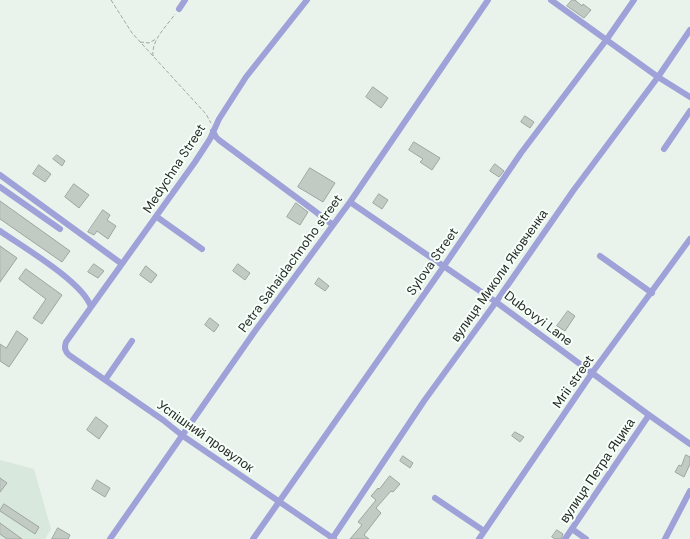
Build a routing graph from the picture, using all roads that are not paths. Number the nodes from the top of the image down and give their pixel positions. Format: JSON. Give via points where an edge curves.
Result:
{"nodes":[{"id":1,"x":185,"y":0,"type":"edge"},
{"id":2,"x":307,"y":0,"type":"edge"},
{"id":3,"x":488,"y":0,"type":"edge"},
{"id":4,"x":550,"y":0,"type":"edge"},
{"id":5,"x":634,"y":0,"type":"edge"},
{"id":6,"x":179,"y":9,"type":"road end"},
{"id":7,"x":690,"y":30,"type":"edge"},
{"id":8,"x":607,"y":39,"type":"junction"},
{"id":9,"x":658,"y":77,"type":"junction"},
{"id":10,"x":690,"y":97,"type":"edge"},
{"id":11,"x":690,"y":111,"type":"edge"},
{"id":12,"x":213,"y":131,"type":"junction"},
{"id":13,"x":664,"y":149,"type":"dead end"},
{"id":14,"x":0,"y":175,"type":"edge"},
{"id":15,"x":0,"y":187,"type":"edge"},
{"id":16,"x":350,"y":202,"type":"junction"},
{"id":17,"x":157,"y":218,"type":"junction"},
{"id":18,"x":333,"y":225,"type":"junction"},
{"id":19,"x":60,"y":229,"type":"dead end"},
{"id":20,"x":0,"y":231,"type":"edge"},
{"id":21,"x":690,"y":239,"type":"edge"},
{"id":22,"x":202,"y":249,"type":"dead end"},
{"id":23,"x":600,"y":256,"type":"dead end"},
{"id":24,"x":122,"y":264,"type":"junction"},
{"id":25,"x":444,"y":266,"type":"junction"},
{"id":26,"x":652,"y":293,"type":"junction"},
{"id":27,"x":496,"y":302,"type":"junction"},
{"id":28,"x":91,"y":308,"type":"junction"},
{"id":29,"x":132,"y":341,"type":"dead end"},
{"id":30,"x":66,"y":351,"type":"joint"},
{"id":31,"x":592,"y":373,"type":"junction"},
{"id":32,"x":105,"y":380,"type":"junction"},
{"id":33,"x":649,"y":416,"type":"junction"},
{"id":34,"x":183,"y":436,"type":"junction"},
{"id":35,"x":690,"y":444,"type":"edge"},
{"id":36,"x":690,"y":491,"type":"edge"},
{"id":37,"x":435,"y":498,"type":"dead end"},
{"id":38,"x":279,"y":501,"type":"junction"},
{"id":39,"x":572,"y":529,"type":"junction"},
{"id":40,"x":484,"y":531,"type":"junction"},
{"id":41,"x":110,"y":539,"type":"edge"},
{"id":42,"x":253,"y":539,"type":"edge"},
{"id":43,"x":333,"y":539,"type":"edge"},
{"id":44,"x":478,"y":539,"type":"edge"},
{"id":45,"x":565,"y":539,"type":"edge"},
{"id":46,"x":586,"y":539,"type":"edge"},
{"id":47,"x":665,"y":539,"type":"edge"}],
"edges":[{"from":1,"to":6,"type":"street"},
{"from":2,"to":12,"type":"street","name":"Medychna Street","via":[[246,77]]},
{"from":3,"to":16,"type":"street","name":"Petra Sahaidachnoho street"},
{"from":4,"to":8,"type":"street"},
{"from":5,"to":8,"type":"street","name":"Sylova Street"},
{"from":7,"to":9,"type":"street","name":"вулиця Миколи Яковченка"},
{"from":8,"to":9,"type":"street"},
{"from":8,"to":25,"type":"street","name":"Sylova Street","via":[[521,153]]},
{"from":9,"to":10,"type":"street"},
{"from":9,"to":27,"type":"street","name":"вулиця Миколи Яковченка","via":[[573,191]]},
{"from":11,"to":13,"type":"street"},
{"from":12,"to":17,"type":"street","name":"Medychna Street","via":[[199,157]]},
{"from":12,"to":18,"type":"street","via":[[219,140]]},
{"from":14,"to":24,"type":"street"},
{"from":15,"to":19,"type":"street"},
{"from":16,"to":18,"type":"street","name":"Petra Sahaidachnoho street"},
{"from":16,"to":25,"type":"street","name":"Dubovyi Lane"},
{"from":17,"to":22,"type":"street"},
{"from":17,"to":24,"type":"street","name":"Medychna Street"},
{"from":18,"to":34,"type":"street","name":"Petra Sahaidachnoho street","via":[[255,331]]},
{"from":20,"to":28,"type":"street","via":[[65,277],[86,298]]},
{"from":21,"to":26,"type":"street","name":"Mrii street"},
{"from":23,"to":26,"type":"street"},
{"from":24,"to":28,"type":"street","name":"Medychna Street"},
{"from":25,"to":27,"type":"street","name":"Dubovyi Lane"},
{"from":25,"to":38,"type":"street","name":"Sylova Street"},
{"from":26,"to":31,"type":"street","name":"Mrii street"},
{"from":27,"to":31,"type":"street","name":"Dubovyi Lane"},
{"from":27,"to":43,"type":"street","name":"вулиця Миколи Яковченка","via":[[424,401]]},
{"from":28,"to":30,"type":"street","name":"Medychna Street","via":[[66,342]]},
{"from":29,"to":32,"type":"street"},
{"from":30,"to":32,"type":"street","name":"Успішний провулок"},
{"from":31,"to":33,"type":"street","name":"Dubovyi Lane"},
{"from":31,"to":40,"type":"street","name":"Mrii street"},
{"from":32,"to":34,"type":"street","name":"Успішний провулок"},
{"from":33,"to":35,"type":"street","name":"Dubovyi Lane"},
{"from":33,"to":39,"type":"street","name":"вулиця Петра Яцика"},
{"from":34,"to":38,"type":"street","name":"Успішний провулок"},
{"from":34,"to":41,"type":"street","name":"Petra Sahaidachnoho street"},
{"from":36,"to":47,"type":"street"},
{"from":37,"to":40,"type":"street"},
{"from":38,"to":42,"type":"street","name":"Sylova Street"},
{"from":38,"to":43,"type":"street","name":"Успішний провулок"},
{"from":39,"to":45,"type":"street","name":"вулиця Петра Яцика"},
{"from":39,"to":46,"type":"street"},
{"from":40,"to":44,"type":"street","name":"Mrii street"}]}
